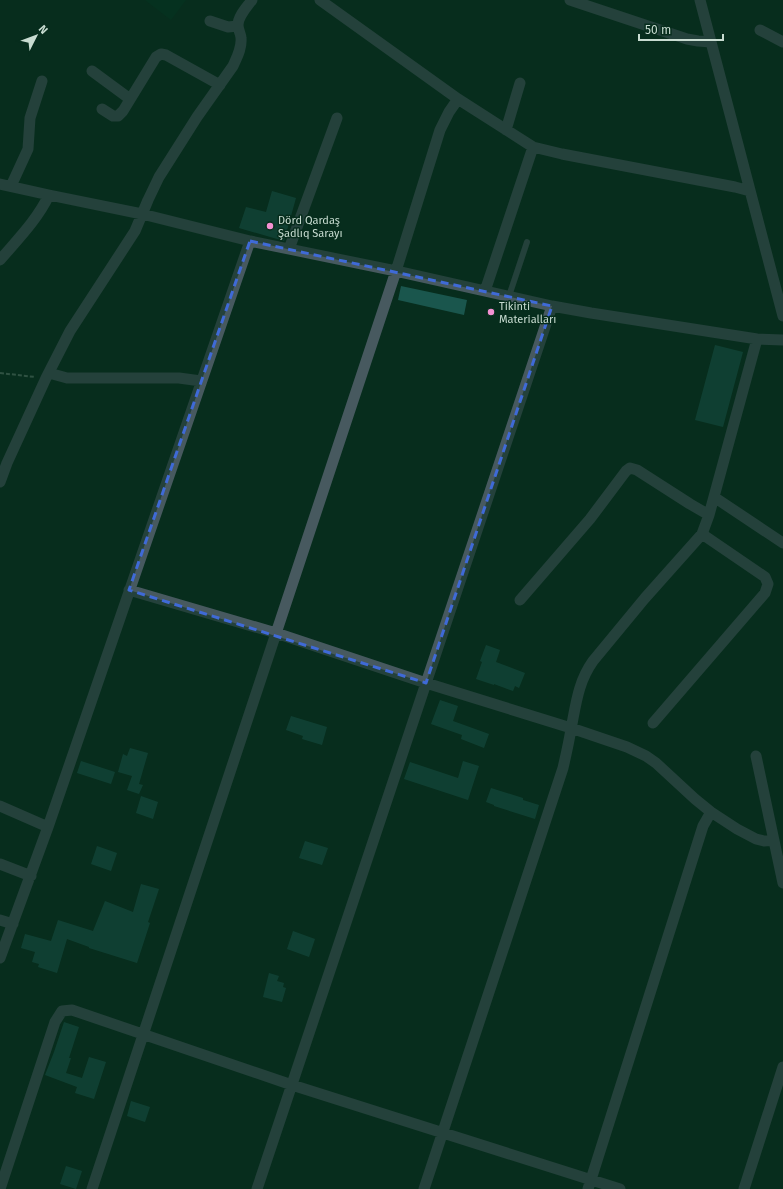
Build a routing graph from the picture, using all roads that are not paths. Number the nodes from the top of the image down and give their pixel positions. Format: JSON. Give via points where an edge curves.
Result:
{"nodes":[{"id":1,"x":252,"y":0,"type":"edge"},
{"id":2,"x":320,"y":0,"type":"edge"},
{"id":3,"x":570,"y":0,"type":"edge"},
{"id":4,"x":700,"y":0,"type":"edge"},
{"id":5,"x":210,"y":21,"type":"dead end"},
{"id":6,"x":238,"y":26,"type":"junction"},
{"id":7,"x":760,"y":30,"type":"dead end"},
{"id":8,"x":711,"y":42,"type":"junction"},
{"id":9,"x":783,"y":42,"type":"edge"},
{"id":10,"x":92,"y":71,"type":"dead end"},
{"id":11,"x":42,"y":81,"type":"dead end"},
{"id":12,"x":520,"y":83,"type":"dead end"},
{"id":13,"x":220,"y":85,"type":"junction"},
{"id":14,"x":130,"y":99,"type":"junction"},
{"id":15,"x":458,"y":99,"type":"junction"},
{"id":16,"x":102,"y":109,"type":"dead end"},
{"id":17,"x":337,"y":118,"type":"dead end"},
{"id":18,"x":506,"y":130,"type":"junction"},
{"id":19,"x":533,"y":147,"type":"junction"},
{"id":20,"x":0,"y":184,"type":"edge"},
{"id":21,"x":11,"y":186,"type":"junction"},
{"id":22,"x":750,"y":191,"type":"junction"},
{"id":23,"x":49,"y":195,"type":"junction"},
{"id":24,"x":142,"y":214,"type":"junction"},
{"id":25,"x":250,"y":241,"type":"junction"},
{"id":26,"x":527,"y":242,"type":"dead end"},
{"id":27,"x":289,"y":249,"type":"junction"},
{"id":28,"x":0,"y":260,"type":"edge"},
{"id":29,"x":396,"y":271,"type":"junction"},
{"id":30,"x":485,"y":291,"type":"junction"},
{"id":31,"x":509,"y":296,"type":"junction"},
{"id":32,"x":552,"y":306,"type":"junction"},
{"id":33,"x":783,"y":316,"type":"edge"},
{"id":34,"x":757,"y":339,"type":"junction"},
{"id":35,"x":783,"y":340,"type":"edge"},
{"id":36,"x":47,"y":376,"type":"junction"},
{"id":37,"x":201,"y":381,"type":"junction"},
{"id":38,"x":0,"y":482,"type":"edge"},
{"id":39,"x":714,"y":497,"type":"junction"},
{"id":40,"x":709,"y":515,"type":"junction"},
{"id":41,"x":702,"y":534,"type":"junction"},
{"id":42,"x":783,"y":543,"type":"edge"},
{"id":43,"x":130,"y":590,"type":"junction"},
{"id":44,"x":520,"y":600,"type":"dead end"},
{"id":45,"x":276,"y":633,"type":"junction"},
{"id":46,"x":426,"y":683,"type":"junction"},
{"id":47,"x":653,"y":723,"type":"dead end"},
{"id":48,"x":571,"y":728,"type":"junction"},
{"id":49,"x":756,"y":756,"type":"dead end"},
{"id":50,"x":0,"y":806,"type":"edge"},
{"id":51,"x":711,"y":812,"type":"junction"},
{"id":52,"x":48,"y":827,"type":"junction"},
{"id":53,"x":774,"y":840,"type":"junction"},
{"id":54,"x":0,"y":864,"type":"edge"},
{"id":55,"x":31,"y":876,"type":"junction"},
{"id":56,"x":783,"y":883,"type":"edge"},
{"id":57,"x":0,"y":920,"type":"edge"},
{"id":58,"x":13,"y":924,"type":"junction"},
{"id":59,"x":0,"y":958,"type":"edge"},
{"id":60,"x":143,"y":1035,"type":"junction"},
{"id":61,"x":783,"y":1067,"type":"edge"},
{"id":62,"x":292,"y":1085,"type":"junction"},
{"id":63,"x":442,"y":1132,"type":"junction"},
{"id":64,"x":589,"y":1184,"type":"edge"},
{"id":65,"x":0,"y":1189,"type":"edge"},
{"id":66,"x":92,"y":1189,"type":"edge"},
{"id":67,"x":257,"y":1189,"type":"edge"},
{"id":68,"x":424,"y":1189,"type":"edge"},
{"id":69,"x":620,"y":1189,"type":"edge"},
{"id":70,"x":744,"y":1189,"type":"edge"}],
"edges":[{"from":1,"to":6,"type":"street"},
{"from":2,"to":15,"type":"street"},
{"from":3,"to":8,"type":"street","via":[[687,39]]},
{"from":4,"to":8,"type":"street"},
{"from":5,"to":6,"type":"street","via":[[228,27]]},
{"from":6,"to":13,"type":"street","via":[[241,46],[238,57]]},
{"from":7,"to":9,"type":"street"},
{"from":8,"to":22,"type":"street"},
{"from":10,"to":14,"type":"street"},
{"from":11,"to":21,"type":"street","via":[[30,118],[28,149]]},
{"from":12,"to":18,"type":"street"},
{"from":13,"to":14,"type":"street","via":[[161,54],[156,57]]},
{"from":13,"to":24,"type":"street","via":[[159,177]]},
{"from":14,"to":16,"type":"street","via":[[118,116],[113,116]]},
{"from":15,"to":18,"type":"street"},
{"from":15,"to":29,"type":"street","via":[[440,130]]},
{"from":17,"to":27,"type":"street"},
{"from":18,"to":19,"type":"street"},
{"from":19,"to":22,"type":"street"},
{"from":19,"to":30,"type":"street"},
{"from":20,"to":21,"type":"street"},
{"from":21,"to":23,"type":"street"},
{"from":22,"to":33,"type":"street"},
{"from":23,"to":24,"type":"street"},
{"from":23,"to":28,"type":"street","via":[[32,223]]},
{"from":24,"to":25,"type":"street"},
{"from":24,"to":36,"type":"street","via":[[131,237],[70,331]]},
{"from":25,"to":27,"type":"street"},
{"from":25,"to":37,"type":"street"},
{"from":26,"to":31,"type":"lane"},
{"from":27,"to":29,"type":"street"},
{"from":29,"to":30,"type":"street"},
{"from":29,"to":45,"type":"street"},
{"from":30,"to":31,"type":"street"},
{"from":31,"to":32,"type":"street"},
{"from":32,"to":34,"type":"street"},
{"from":32,"to":46,"type":"street"},
{"from":34,"to":35,"type":"street"},
{"from":34,"to":39,"type":"street"},
{"from":36,"to":37,"type":"street","via":[[179,378]]},
{"from":36,"to":38,"type":"street"},
{"from":37,"to":43,"type":"street"},
{"from":39,"to":40,"type":"street"},
{"from":39,"to":42,"type":"street"},
{"from":40,"to":41,"type":"street"},
{"from":40,"to":44,"type":"street","via":[[630,468]]},
{"from":41,"to":47,"type":"street","via":[[765,577],[768,584],[765,594]]},
{"from":41,"to":48,"type":"street","via":[[645,598],[586,671],[576,701]]},
{"from":43,"to":45,"type":"street"},
{"from":43,"to":52,"type":"street"},
{"from":45,"to":46,"type":"street"},
{"from":45,"to":60,"type":"street"},
{"from":46,"to":48,"type":"street"},
{"from":46,"to":62,"type":"street"},
{"from":48,"to":51,"type":"street","via":[[646,756]]},
{"from":48,"to":63,"type":"street","via":[[562,768]]},
{"from":49,"to":53,"type":"street"},
{"from":50,"to":52,"type":"street"},
{"from":51,"to":53,"type":"street","via":[[746,835],[764,841]]},
{"from":51,"to":64,"type":"street","via":[[703,826]]},
{"from":52,"to":55,"type":"street"},
{"from":53,"to":56,"type":"street"},
{"from":54,"to":55,"type":"street"},
{"from":55,"to":58,"type":"street"},
{"from":57,"to":58,"type":"street"},
{"from":58,"to":59,"type":"street"},
{"from":60,"to":62,"type":"street"},
{"from":60,"to":65,"type":"street","via":[[72,1010],[62,1011],[55,1022]]},
{"from":60,"to":66,"type":"street"},
{"from":61,"to":70,"type":"street"},
{"from":62,"to":63,"type":"street"},
{"from":62,"to":67,"type":"street"},
{"from":63,"to":64,"type":"street"},
{"from":63,"to":68,"type":"street"},
{"from":64,"to":69,"type":"street"}]}
